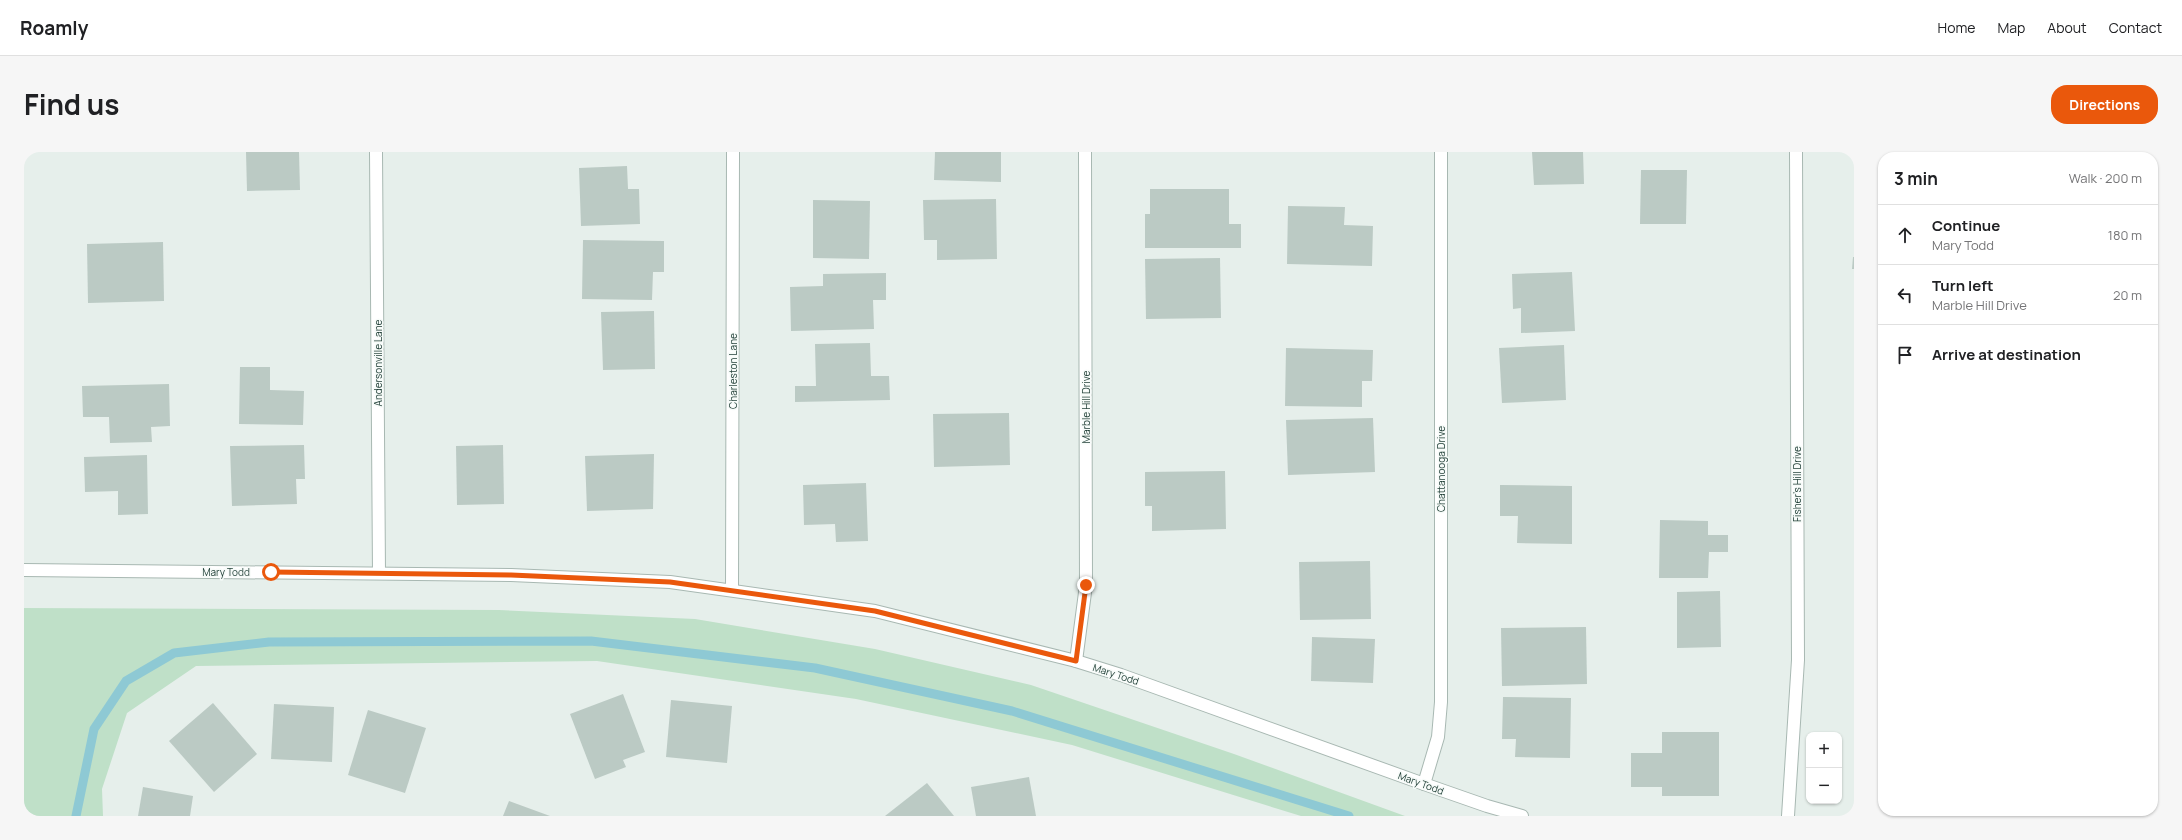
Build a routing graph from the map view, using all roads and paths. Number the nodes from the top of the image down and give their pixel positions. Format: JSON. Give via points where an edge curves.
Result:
{"nodes":[{"id":1,"x":376,"y":152,"type":"edge"},
{"id":2,"x":733,"y":152,"type":"edge"},
{"id":3,"x":1085,"y":152,"type":"edge"},
{"id":4,"x":1441,"y":152,"type":"edge"},
{"id":5,"x":1796,"y":152,"type":"edge"},
{"id":6,"x":24,"y":570,"type":"edge"},
{"id":7,"x":379,"y":573,"type":"junction"},
{"id":8,"x":732,"y":590,"type":"junction"},
{"id":9,"x":1076,"y":661,"type":"junction"},
{"id":10,"x":1424,"y":784,"type":"junction"},
{"id":11,"x":1522,"y":816,"type":"edge"},
{"id":12,"x":1788,"y":816,"type":"edge"}],
"edges":[{"from":1,"to":7,"type":"street","name":"Andersonville Lane"},
{"from":2,"to":8,"type":"street","name":"Charleston Lane"},
{"from":3,"to":9,"type":"street","name":"Marble Hill Drive","via":[[1086,585]]},
{"from":4,"to":10,"type":"street","name":"Chattanooga Drive","via":[[1441,702],[1438,737]]},
{"from":5,"to":12,"type":"street","name":"Fisher's Hill Drive","via":[[1798,660]]},
{"from":6,"to":7,"type":"street","name":"Mary Todd"},
{"from":7,"to":8,"type":"street","name":"Mary Todd","via":[[541,576],[670,582]]},
{"from":8,"to":9,"type":"street","name":"Mary Todd","via":[[875,611]]},
{"from":9,"to":10,"type":"street","name":"Mary Todd"},
{"from":10,"to":11,"type":"street","name":"Mary Todd"}]}
